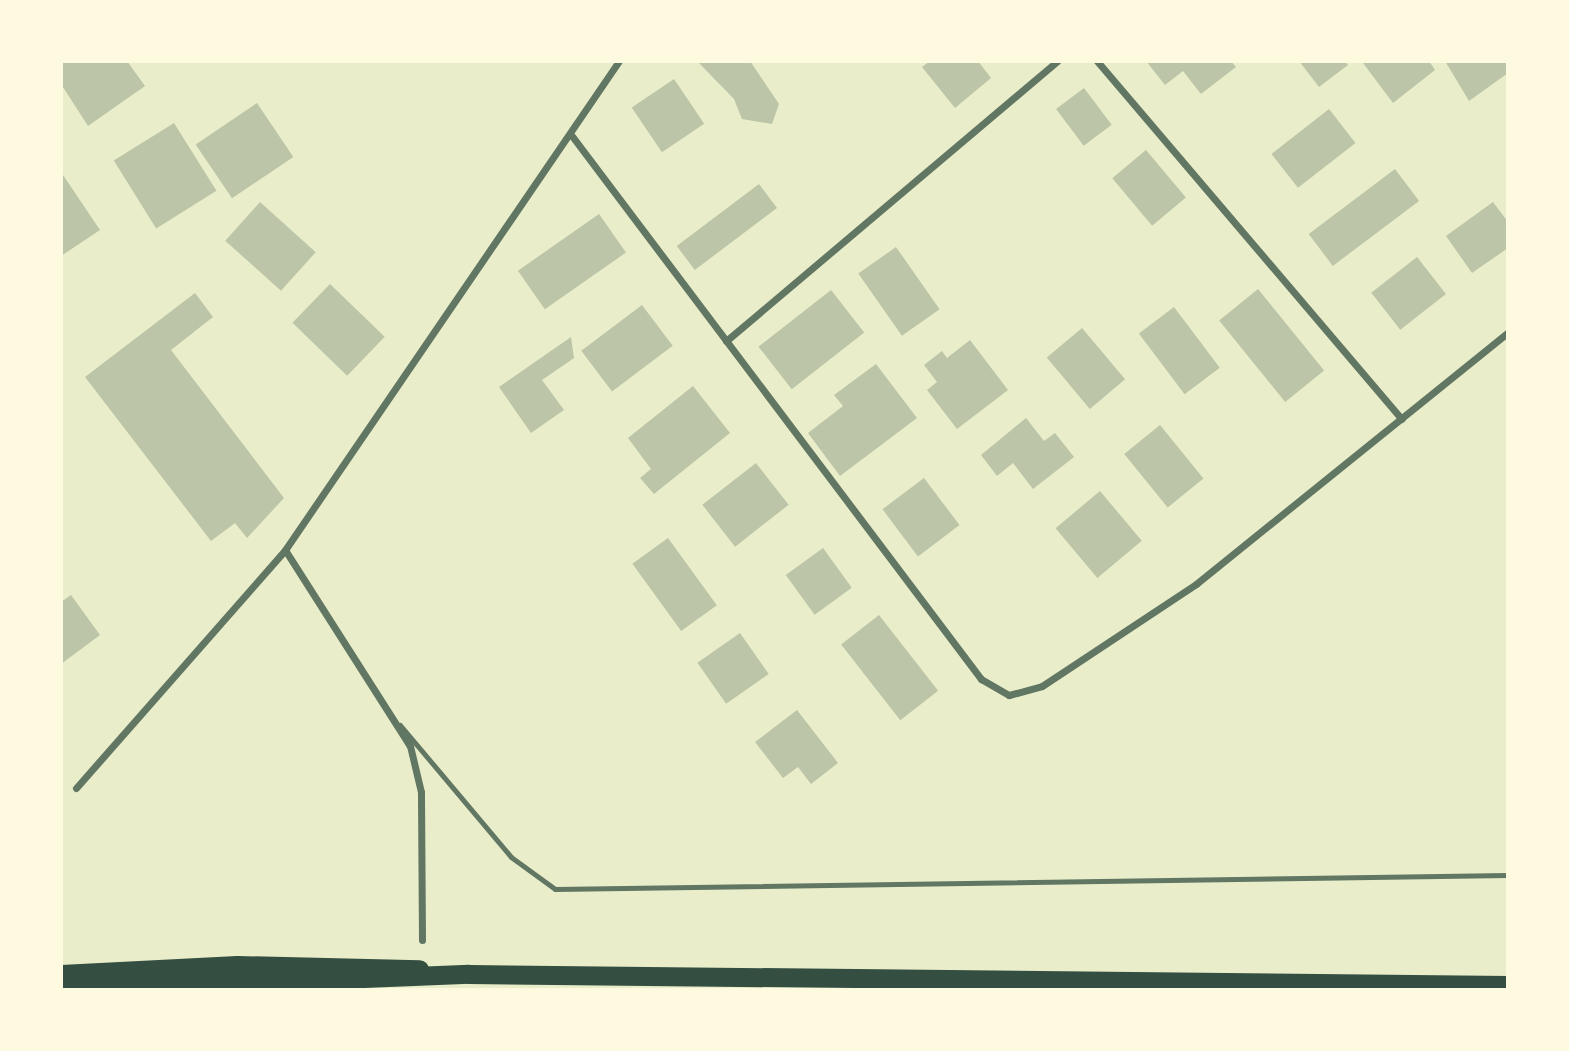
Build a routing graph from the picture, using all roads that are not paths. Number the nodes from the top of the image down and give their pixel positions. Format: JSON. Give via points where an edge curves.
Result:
{"nodes":[{"id":1,"x":619,"y":61,"type":"edge"},
{"id":2,"x":1057,"y":61,"type":"edge"},
{"id":3,"x":1097,"y":61,"type":"edge"},
{"id":4,"x":572,"y":136,"type":"junction"},
{"id":5,"x":1508,"y":332,"type":"edge"},
{"id":6,"x":726,"y":341,"type":"junction"},
{"id":7,"x":1402,"y":419,"type":"junction"},
{"id":8,"x":285,"y":550,"type":"junction"},
{"id":9,"x":395,"y":719,"type":"junction"},
{"id":10,"x":76,"y":788,"type":"dead end"},
{"id":11,"x":1508,"y":875,"type":"edge"},
{"id":12,"x":422,"y":940,"type":"dead end"},
{"id":13,"x":61,"y":974,"type":"edge"},
{"id":14,"x":469,"y":974,"type":"junction"},
{"id":15,"x":1508,"y":985,"type":"edge"},
{"id":16,"x":64,"y":990,"type":"edge"}],
"edges":[{"from":1,"to":4,"type":"street"},
{"from":2,"to":6,"type":"street"},
{"from":3,"to":7,"type":"street"},
{"from":4,"to":6,"type":"street"},
{"from":4,"to":8,"type":"street"},
{"from":5,"to":7,"type":"street"},
{"from":6,"to":7,"type":"street","via":[[981,679],[1009,695],[1042,686],[1187,590]]},
{"from":8,"to":9,"type":"street"},
{"from":8,"to":10,"type":"street"},
{"from":9,"to":11,"type":"lane","via":[[511,857],[555,889]]},
{"from":9,"to":12,"type":"street","via":[[410,746],[421,792]]},
{"from":13,"to":14,"type":"highway","via":[[250,964],[377,964]]},
{"from":14,"to":15,"type":"highway"},
{"from":14,"to":16,"type":"highway"}]}
